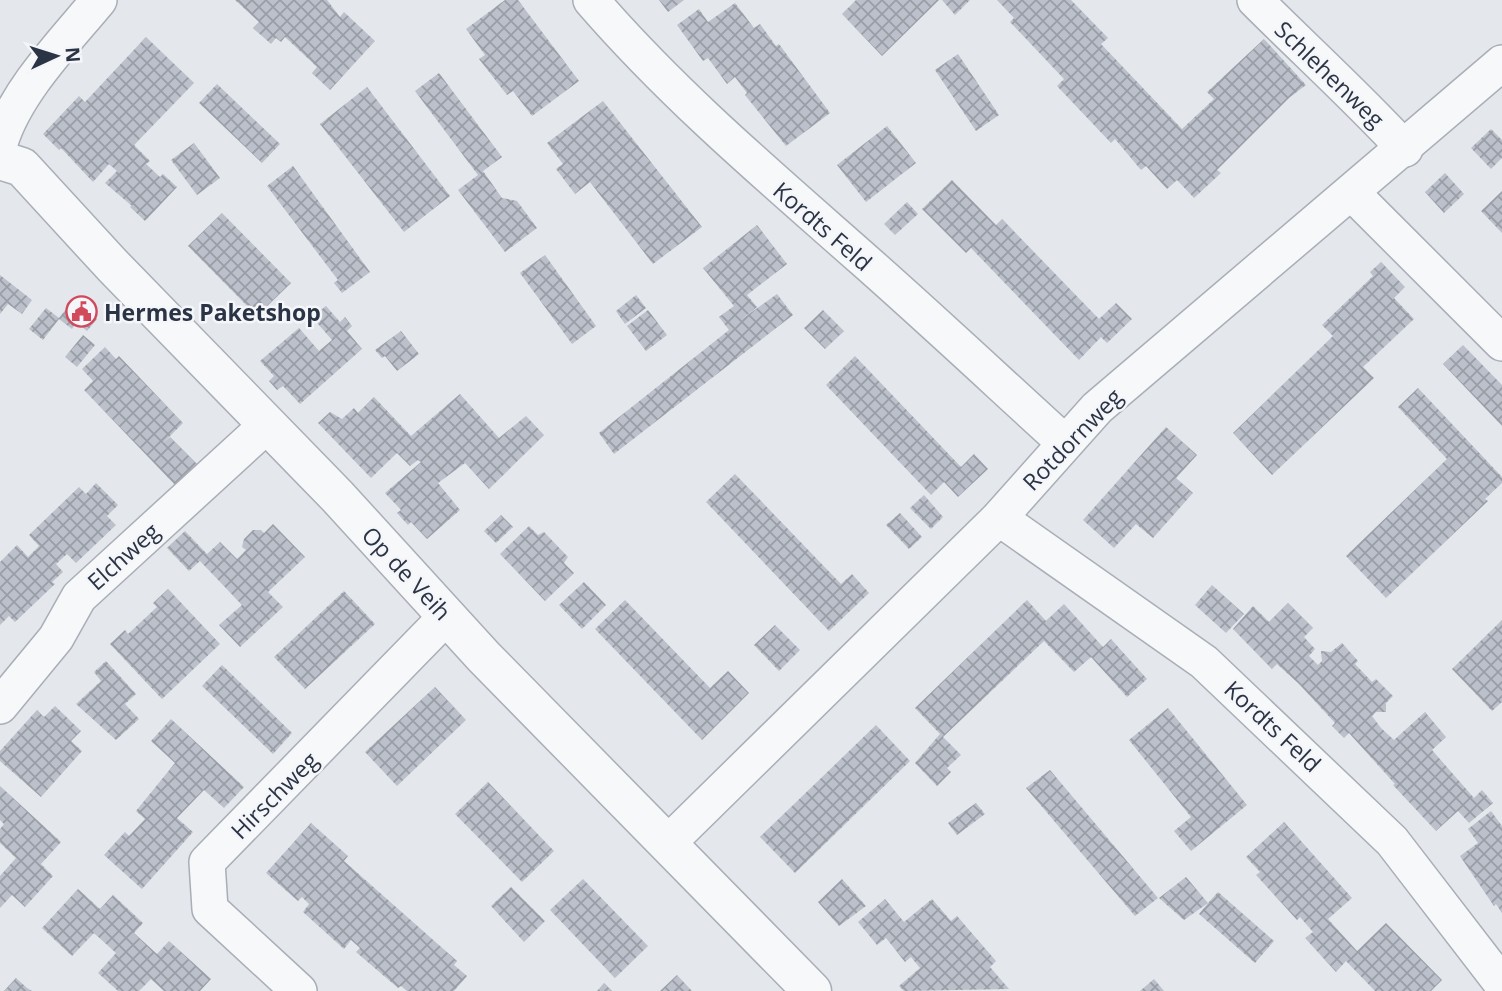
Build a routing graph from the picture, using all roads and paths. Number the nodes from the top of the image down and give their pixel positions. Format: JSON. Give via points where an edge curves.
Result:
{"nodes":[{"id":1,"x":99,"y":0,"type":"edge"},
{"id":2,"x":591,"y":0,"type":"edge"},
{"id":3,"x":1255,"y":0,"type":"edge"},
{"id":4,"x":1502,"y":63,"type":"edge"},
{"id":5,"x":0,"y":143,"type":"edge"},
{"id":6,"x":1405,"y":149,"type":"junction"},
{"id":7,"x":0,"y":160,"type":"edge"},
{"id":8,"x":1352,"y":193,"type":"junction"},
{"id":9,"x":1502,"y":344,"type":"edge"},
{"id":10,"x":268,"y":424,"type":"junction"},
{"id":11,"x":1065,"y":443,"type":"junction"},
{"id":12,"x":999,"y":518,"type":"junction"},
{"id":13,"x":447,"y":616,"type":"junction"},
{"id":14,"x":0,"y":706,"type":"edge"},
{"id":15,"x":668,"y":843,"type":"junction"},
{"id":16,"x":1502,"y":984,"type":"edge"},
{"id":17,"x":289,"y":988,"type":"edge"},
{"id":18,"x":812,"y":991,"type":"edge"}],
"edges":[{"from":1,"to":5,"type":"street","via":[[37,76]]},
{"from":2,"to":11,"type":"street","name":"Kordts Feld","via":[[641,58],[771,181]]},
{"from":3,"to":6,"type":"street","name":"Schlehenweg","via":[[1343,82]]},
{"from":4,"to":6,"type":"street","name":"Rotdornweg"},
{"from":6,"to":8,"type":"street","name":"Rotdornweg"},
{"from":7,"to":10,"type":"street","name":"Op de Veih","via":[[22,167]]},
{"from":8,"to":9,"type":"street"},
{"from":8,"to":11,"type":"street","name":"Rotdornweg","via":[[1097,408]]},
{"from":10,"to":13,"type":"street","name":"Op de Veih"},
{"from":10,"to":14,"type":"street","name":"Elchweg","via":[[79,597],[56,638]]},
{"from":11,"to":12,"type":"street","name":"Rotdornweg"},
{"from":12,"to":15,"type":"street","name":"Rotdornweg"},
{"from":12,"to":16,"type":"street","name":"Kordts Feld","via":[[1204,662],[1392,841]]},
{"from":13,"to":15,"type":"street","name":"Op de Veih"},
{"from":13,"to":17,"type":"street","name":"Hirschweg","via":[[207,862],[210,909]]},
{"from":15,"to":18,"type":"street","name":"Op de Veih"}]}
